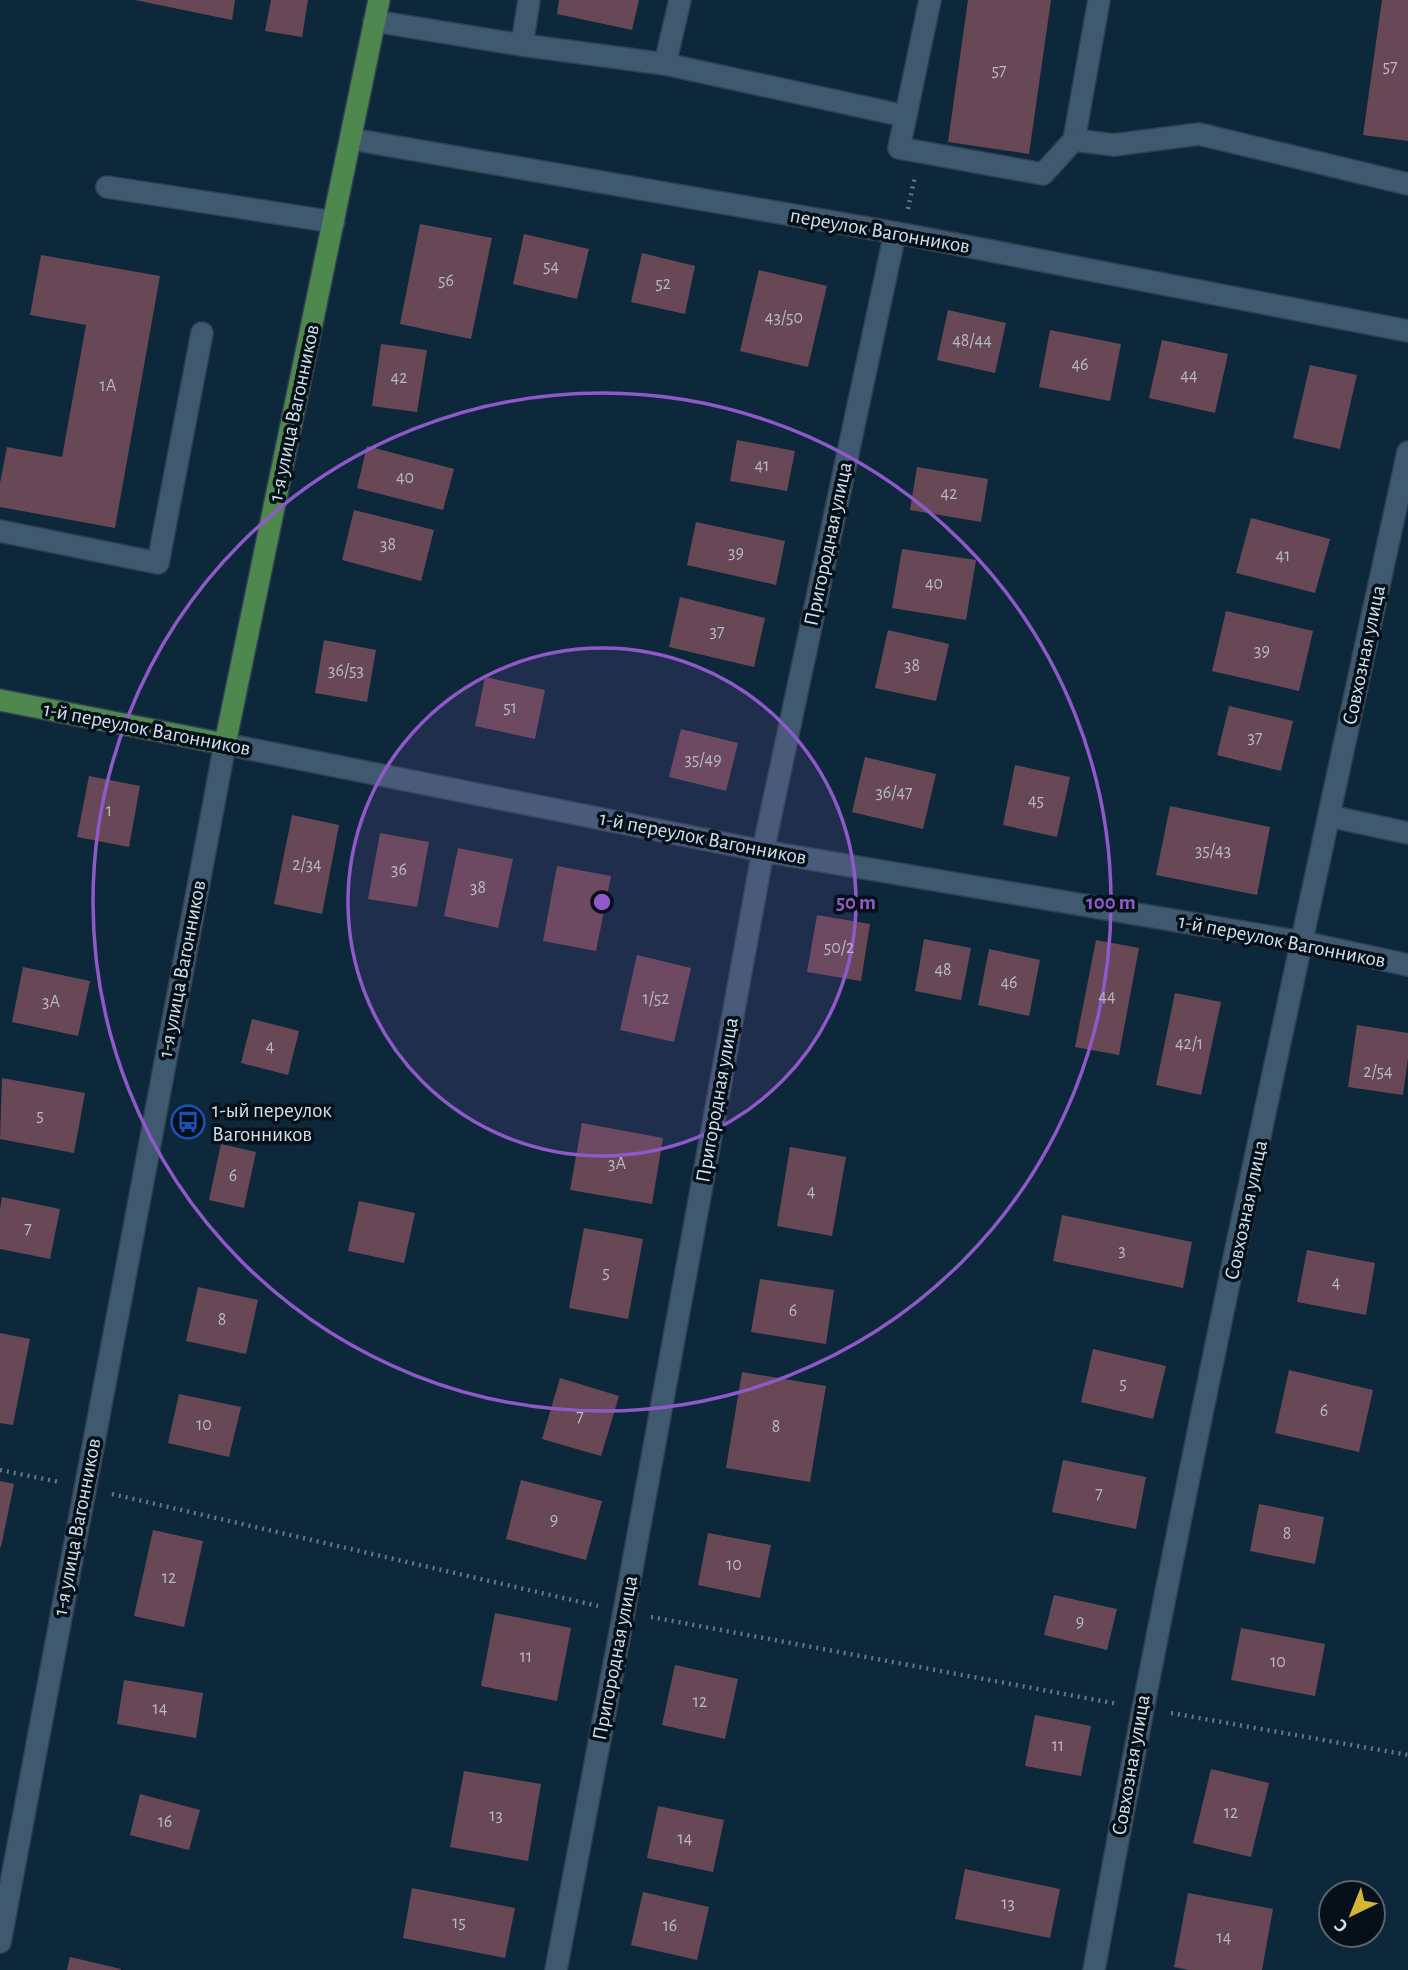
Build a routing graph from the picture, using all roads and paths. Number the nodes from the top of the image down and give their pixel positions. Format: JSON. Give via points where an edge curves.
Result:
{"nodes":[{"id":1,"x":528,"y":0,"type":"edge"},
{"id":2,"x":680,"y":0,"type":"edge"},
{"id":3,"x":930,"y":0,"type":"edge"},
{"id":4,"x":1099,"y":0,"type":"edge"},
{"id":5,"x":376,"y":10,"type":"edge"},
{"id":6,"x":522,"y":45,"type":"junction"},
{"id":7,"x":665,"y":64,"type":"junction"},
{"id":8,"x":905,"y":116,"type":"junction"},
{"id":9,"x":351,"y":139,"type":"junction"},
{"id":10,"x":1074,"y":140,"type":"junction"},
{"id":11,"x":920,"y":152,"type":"junction"},
{"id":12,"x":1408,"y":184,"type":"edge"},
{"id":13,"x":107,"y":187,"type":"dead end"},
{"id":14,"x":334,"y":222,"type":"junction"},
{"id":15,"x":899,"y":234,"type":"junction"},
{"id":16,"x":1408,"y":331,"type":"edge"},
{"id":17,"x":202,"y":333,"type":"dead end"},
{"id":18,"x":1408,"y":452,"type":"edge"},
{"id":19,"x":0,"y":530,"type":"edge"},
{"id":20,"x":0,"y":700,"type":"edge"},
{"id":21,"x":225,"y":744,"type":"junction"},
{"id":22,"x":1329,"y":816,"type":"junction"},
{"id":23,"x":1407,"y":826,"type":"edge"},
{"id":24,"x":762,"y":851,"type":"junction"},
{"id":25,"x":1302,"y":942,"type":"junction"},
{"id":26,"x":1408,"y":965,"type":"edge"},
{"id":27,"x":0,"y":1470,"type":"edge"},
{"id":28,"x":84,"y":1488,"type":"junction"},
{"id":29,"x":624,"y":1612,"type":"junction"},
{"id":30,"x":1142,"y":1708,"type":"junction"},
{"id":31,"x":1408,"y":1755,"type":"edge"},
{"id":32,"x":0,"y":1942,"type":"edge"},
{"id":33,"x":555,"y":1970,"type":"edge"},
{"id":34,"x":1094,"y":1970,"type":"edge"}],
"edges":[{"from":1,"to":6,"type":"street"},
{"from":2,"to":7,"type":"street"},
{"from":3,"to":8,"type":"street"},
{"from":4,"to":10,"type":"street"},
{"from":5,"to":6,"type":"street"},
{"from":5,"to":9,"type":"main road","name":"1-я улица Вагонников"},
{"from":6,"to":7,"type":"street"},
{"from":7,"to":8,"type":"street"},
{"from":8,"to":11,"type":"street","via":[[899,148]]},
{"from":9,"to":14,"type":"main road","name":"1-я улица Вагонников"},
{"from":9,"to":15,"type":"street","name":"переулок Вагонников"},
{"from":10,"to":11,"type":"street","via":[[1043,174]]},
{"from":10,"to":12,"type":"street","via":[[1114,145],[1199,134]]},
{"from":11,"to":15,"type":"path"},
{"from":13,"to":14,"type":"street"},
{"from":14,"to":21,"type":"main road","name":"1-я улица Вагонников"},
{"from":15,"to":16,"type":"street","name":"переулок Вагонников"},
{"from":15,"to":24,"type":"street","name":"Пригородная улица"},
{"from":17,"to":19,"type":"street","via":[[158,563]]},
{"from":18,"to":22,"type":"street","name":"Совхозная улица"},
{"from":20,"to":21,"type":"main road","name":"1-й переулок Вагонников"},
{"from":21,"to":24,"type":"street","name":"1-й переулок Вагонников"},
{"from":21,"to":28,"type":"street","name":"1-я улица Вагонников"},
{"from":22,"to":23,"type":"street"},
{"from":22,"to":25,"type":"street","name":"Совхозная улица"},
{"from":24,"to":25,"type":"street","name":"1-й переулок Вагонников"},
{"from":24,"to":29,"type":"street","name":"Пригородная улица"},
{"from":25,"to":26,"type":"street","name":"1-й переулок Вагонников"},
{"from":25,"to":30,"type":"street","name":"Совхозная улица"},
{"from":27,"to":28,"type":"path"},
{"from":28,"to":29,"type":"path"},
{"from":28,"to":32,"type":"street","name":"1-я улица Вагонников"},
{"from":29,"to":30,"type":"path"},
{"from":29,"to":33,"type":"street","name":"Пригородная улица"},
{"from":30,"to":31,"type":"path"},
{"from":30,"to":34,"type":"street","name":"Совхозная улица"}]}
